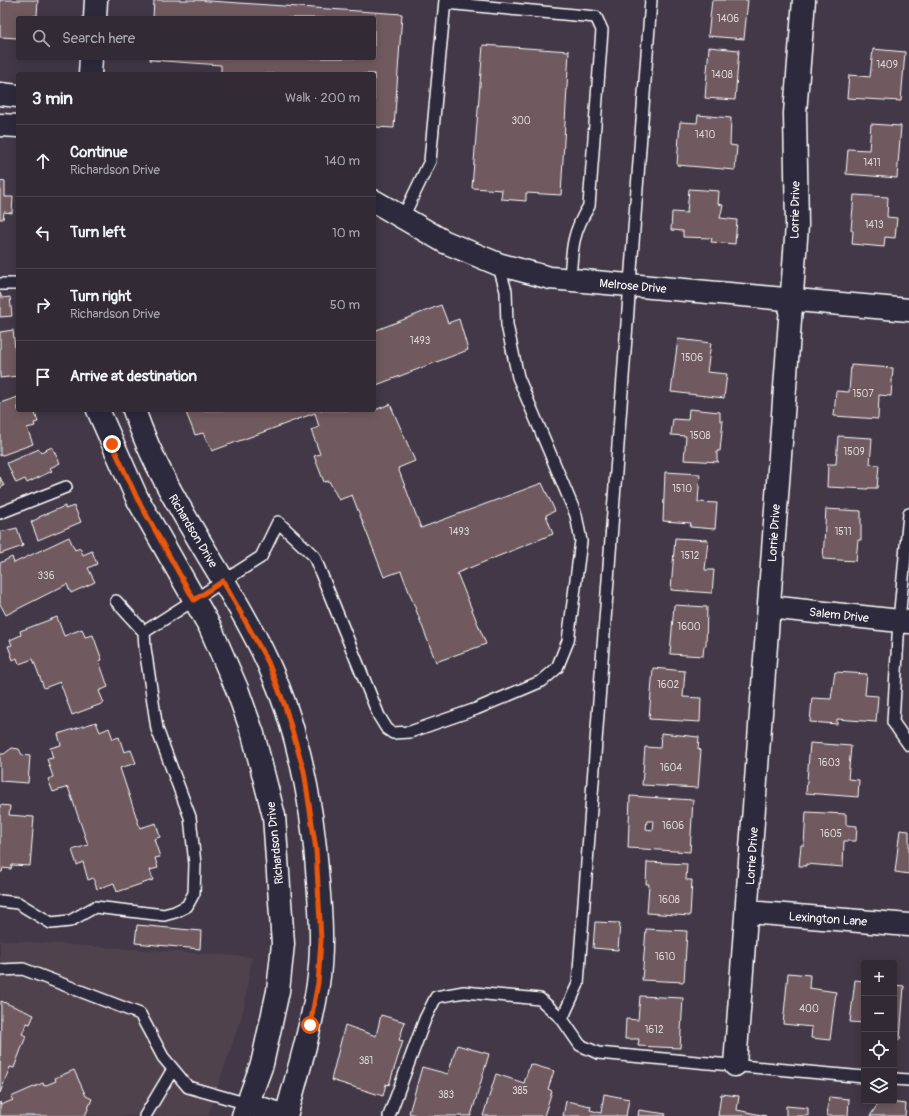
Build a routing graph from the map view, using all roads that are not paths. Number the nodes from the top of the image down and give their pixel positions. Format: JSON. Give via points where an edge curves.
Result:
{"nodes":[{"id":1,"x":96,"y":0,"type":"edge"},
{"id":2,"x":651,"y":0,"type":"edge"},
{"id":3,"x":804,"y":0,"type":"edge"},
{"id":4,"x":445,"y":2,"type":"edge"},
{"id":5,"x":95,"y":16,"type":"edge"},
{"id":6,"x":91,"y":60,"type":"edge"},
{"id":7,"x":89,"y":72,"type":"edge"},
{"id":8,"x":0,"y":94,"type":"edge"},
{"id":9,"x":16,"y":96,"type":"edge"},
{"id":10,"x":0,"y":125,"type":"edge"},
{"id":11,"x":16,"y":126,"type":"edge"},
{"id":12,"x":376,"y":202,"type":"edge"},
{"id":13,"x":403,"y":217,"type":"junction"},
{"id":14,"x":498,"y":264,"type":"junction"},
{"id":15,"x":570,"y":280,"type":"junction"},
{"id":16,"x":0,"y":284,"type":"edge"},
{"id":17,"x":16,"y":284,"type":"edge"},
{"id":18,"x":629,"y":286,"type":"junction"},
{"id":19,"x":791,"y":301,"type":"junction"},
{"id":20,"x":909,"y":310,"type":"edge"},
{"id":21,"x":99,"y":412,"type":"edge"},
{"id":22,"x":135,"y":412,"type":"edge"},
{"id":23,"x":66,"y":487,"type":"dead end"},
{"id":24,"x":0,"y":513,"type":"edge"},
{"id":25,"x":909,"y":514,"type":"edge"},
{"id":26,"x":223,"y":581,"type":"junction"},
{"id":27,"x":194,"y":600,"type":"junction"},
{"id":28,"x":116,"y":601,"type":"dead end"},
{"id":29,"x":769,"y":607,"type":"junction"},
{"id":30,"x":904,"y":622,"type":"edge"},
{"id":31,"x":144,"y":632,"type":"junction"},
{"id":32,"x":909,"y":744,"type":"edge"},
{"id":33,"x":0,"y":901,"type":"edge"},
{"id":34,"x":748,"y":912,"type":"junction"},
{"id":35,"x":909,"y":925,"type":"edge"},
{"id":36,"x":0,"y":970,"type":"edge"},
{"id":37,"x":562,"y":1019,"type":"junction"},
{"id":38,"x":735,"y":1065,"type":"junction"},
{"id":39,"x":173,"y":1069,"type":"junction"},
{"id":40,"x":861,"y":1076,"type":"edge"},
{"id":41,"x":897,"y":1079,"type":"edge"},
{"id":42,"x":909,"y":1080,"type":"edge"},
{"id":43,"x":246,"y":1110,"type":"edge"},
{"id":44,"x":146,"y":1116,"type":"edge"},
{"id":45,"x":286,"y":1116,"type":"edge"},
{"id":46,"x":389,"y":1116,"type":"edge"}],
"edges":[{"from":1,"to":5,"type":"street"},
{"from":2,"to":18,"type":"lane"},
{"from":3,"to":19,"type":"street","name":"Lorrie Drive","via":[[795,113],[797,225]]},
{"from":4,"to":13,"type":"lane","via":[[430,161]]},
{"from":4,"to":15,"type":"lane","via":[[596,16],[602,30],[589,206],[580,221],[572,244]]},
{"from":6,"to":7,"type":"street"},
{"from":8,"to":9,"type":"street"},
{"from":10,"to":11,"type":"street"},
{"from":12,"to":13,"type":"street","name":"Melrose Drive"},
{"from":13,"to":14,"type":"street","name":"Melrose Drive","via":[[445,242]]},
{"from":14,"to":15,"type":"street","name":"Melrose Drive","via":[[550,278]]},
{"from":14,"to":26,"type":"lane","via":[[506,291],[507,325],[518,377],[576,516],[581,542],[568,641],[557,668],[542,681],[476,709],[410,732],[393,733],[387,729],[379,716],[314,556],[278,522],[260,557]]},
{"from":15,"to":18,"type":"street","name":"Melrose Drive"},
{"from":16,"to":17,"type":"lane"},
{"from":18,"to":19,"type":"street","name":"Melrose Drive"},
{"from":18,"to":37,"type":"lane","via":[[578,984]]},
{"from":19,"to":20,"type":"street","name":"Melrose Drive"},
{"from":19,"to":29,"type":"street","name":"Lorrie Drive"},
{"from":21,"to":27,"type":"street","name":"Richardson Drive","via":[[137,498]]},
{"from":22,"to":26,"type":"street","name":"Richardson Drive","via":[[154,461]]},
{"from":23,"to":24,"type":"lane"},
{"from":25,"to":30,"type":"lane"},
{"from":26,"to":27,"type":"lane"},
{"from":26,"to":45,"type":"street","name":"Richardson Drive","via":[[268,662],[285,706],[304,771],[316,850],[321,940],[318,983],[310,1025]]},
{"from":27,"to":31,"type":"lane"},
{"from":27,"to":43,"type":"street","name":"Richardson Drive","via":[[210,627],[237,689],[253,734],[274,816],[283,944],[278,991],[262,1064]]},
{"from":28,"to":31,"type":"lane"},
{"from":29,"to":30,"type":"street","name":"Salem Drive"},
{"from":29,"to":34,"type":"street","name":"Lorrie Drive"},
{"from":30,"to":32,"type":"lane","via":[[893,722]]},
{"from":31,"to":33,"type":"lane","via":[[144,648],[157,729],[190,817],[195,864],[194,893],[187,906],[164,915],[95,907],[70,921],[51,923],[18,903]]},
{"from":34,"to":35,"type":"street","name":"Lexington Lane"},
{"from":34,"to":38,"type":"street","name":"Lorrie Drive"},
{"from":36,"to":39,"type":"lane","via":[[23,969],[140,1014],[163,1057]]},
{"from":37,"to":38,"type":"lane","via":[[580,1046],[598,1053]]},
{"from":37,"to":46,"type":"lane","via":[[540,999],[464,992],[436,998],[425,1019]]},
{"from":38,"to":40,"type":"lane"},
{"from":39,"to":43,"type":"lane","via":[[188,1087]]},
{"from":39,"to":44,"type":"lane"},
{"from":41,"to":42,"type":"lane"},
{"from":43,"to":45,"type":"street"}]}
